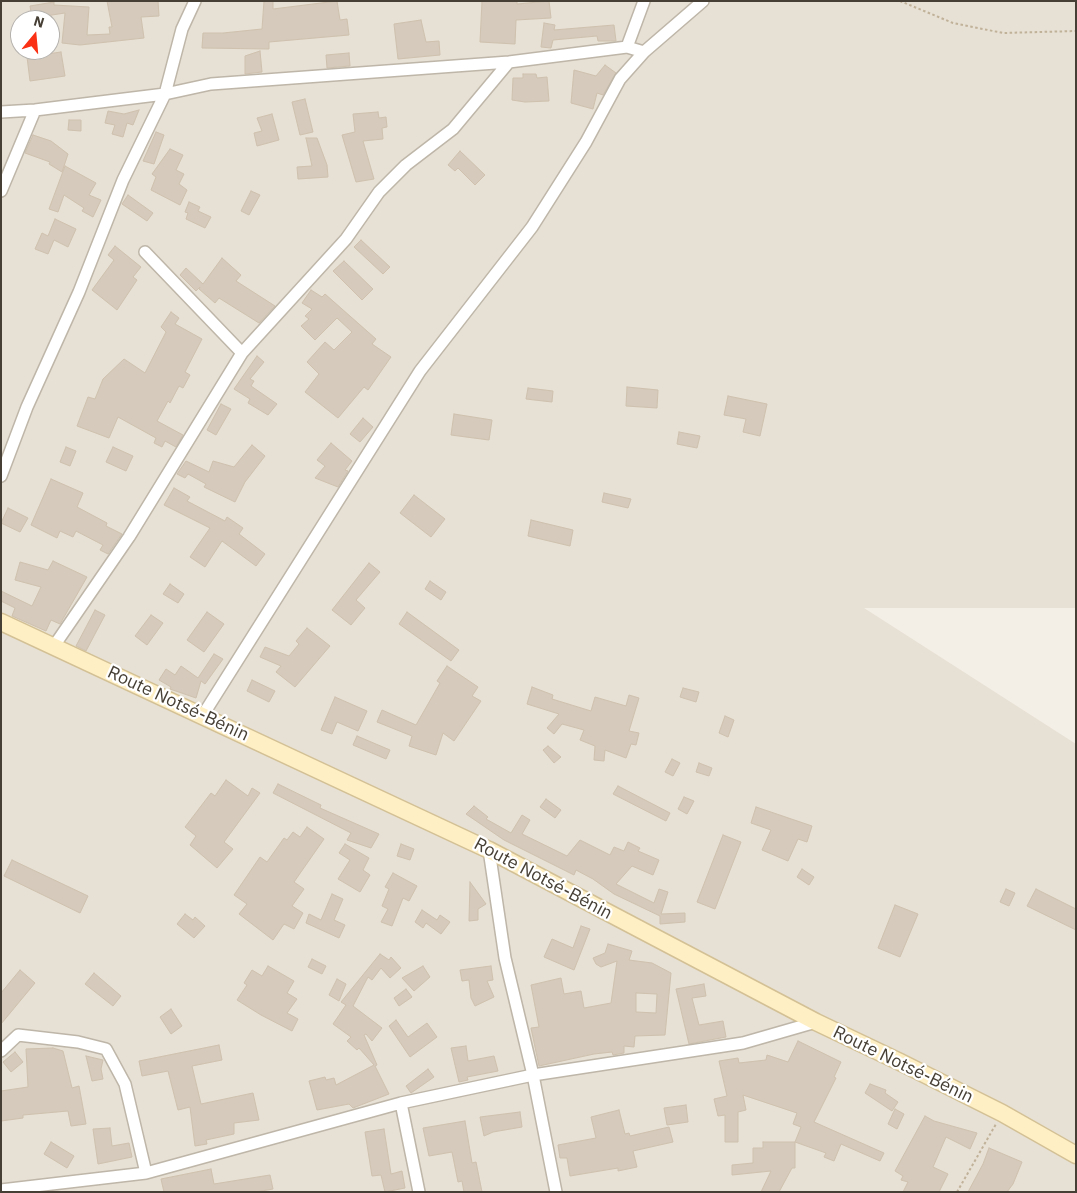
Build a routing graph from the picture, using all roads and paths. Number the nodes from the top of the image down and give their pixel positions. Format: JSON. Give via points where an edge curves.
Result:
{"nodes":[{"id":1,"x":195,"y":1,"type":"edge"},
{"id":2,"x":644,"y":1,"type":"edge"},
{"id":3,"x":703,"y":1,"type":"edge"},
{"id":4,"x":900,"y":1,"type":"edge"},
{"id":5,"x":1076,"y":31,"type":"edge"},
{"id":6,"x":627,"y":47,"type":"junction"},
{"id":7,"x":644,"y":52,"type":"junction"},
{"id":8,"x":509,"y":62,"type":"junction"},
{"id":9,"x":165,"y":94,"type":"junction"},
{"id":10,"x":35,"y":110,"type":"junction"},
{"id":11,"x":1,"y":112,"type":"edge"},
{"id":12,"x":1,"y":191,"type":"edge"},
{"id":13,"x":145,"y":252,"type":"dead end"},
{"id":14,"x":242,"y":353,"type":"junction"},
{"id":15,"x":1,"y":476,"type":"edge"},
{"id":16,"x":1,"y":622,"type":"edge"},
{"id":17,"x":54,"y":646,"type":"junction"},
{"id":18,"x":203,"y":715,"type":"junction"},
{"id":19,"x":489,"y":850,"type":"junction"},
{"id":20,"x":816,"y":1022,"type":"junction"},
{"id":21,"x":1,"y":1051,"type":"edge"},
{"id":22,"x":534,"y":1074,"type":"junction"},
{"id":23,"x":401,"y":1103,"type":"junction"},
{"id":24,"x":1002,"y":1113,"type":"junction"},
{"id":25,"x":1076,"y":1154,"type":"edge"},
{"id":26,"x":146,"y":1173,"type":"junction"},
{"id":27,"x":1,"y":1190,"type":"edge"},
{"id":28,"x":419,"y":1192,"type":"edge"},
{"id":29,"x":556,"y":1192,"type":"edge"},
{"id":30,"x":957,"y":1192,"type":"edge"}],
"edges":[{"from":1,"to":9,"type":"street","via":[[182,28]]},
{"from":2,"to":6,"type":"street"},
{"from":3,"to":7,"type":"street"},
{"from":4,"to":5,"type":"path","via":[[953,23],[1002,32]]},
{"from":6,"to":7,"type":"street"},
{"from":6,"to":8,"type":"street"},
{"from":7,"to":18,"type":"street","via":[[620,80],[586,142],[532,227],[420,371]]},
{"from":8,"to":9,"type":"street","via":[[211,84]]},
{"from":8,"to":14,"type":"street","via":[[453,129],[406,165],[379,192],[346,239]]},
{"from":9,"to":10,"type":"street"},
{"from":9,"to":15,"type":"street","via":[[123,180]]},
{"from":10,"to":11,"type":"street"},
{"from":10,"to":12,"type":"street"},
{"from":13,"to":14,"type":"street"},
{"from":14,"to":17,"type":"street","via":[[129,537]]},
{"from":16,"to":17,"type":"main road","name":"Route Notsé-Bénin"},
{"from":17,"to":18,"type":"main road","name":"Route Notsé-Bénin"},
{"from":18,"to":19,"type":"main road","name":"Route Notsé-Bénin"},
{"from":19,"to":20,"type":"main road","name":"Route Notsé-Bénin"},
{"from":19,"to":22,"type":"street","via":[[505,958]]},
{"from":20,"to":22,"type":"street","via":[[743,1043]]},
{"from":20,"to":24,"type":"main road","name":"Route Notsé-Bénin"},
{"from":21,"to":26,"type":"street","via":[[18,1035],[78,1042],[106,1049],[125,1084]]},
{"from":22,"to":23,"type":"street"},
{"from":22,"to":29,"type":"street"},
{"from":23,"to":26,"type":"street"},
{"from":23,"to":28,"type":"street"},
{"from":24,"to":25,"type":"main road","name":"Route Notsé-Bénin"},
{"from":24,"to":30,"type":"path"},
{"from":26,"to":27,"type":"street"}]}
